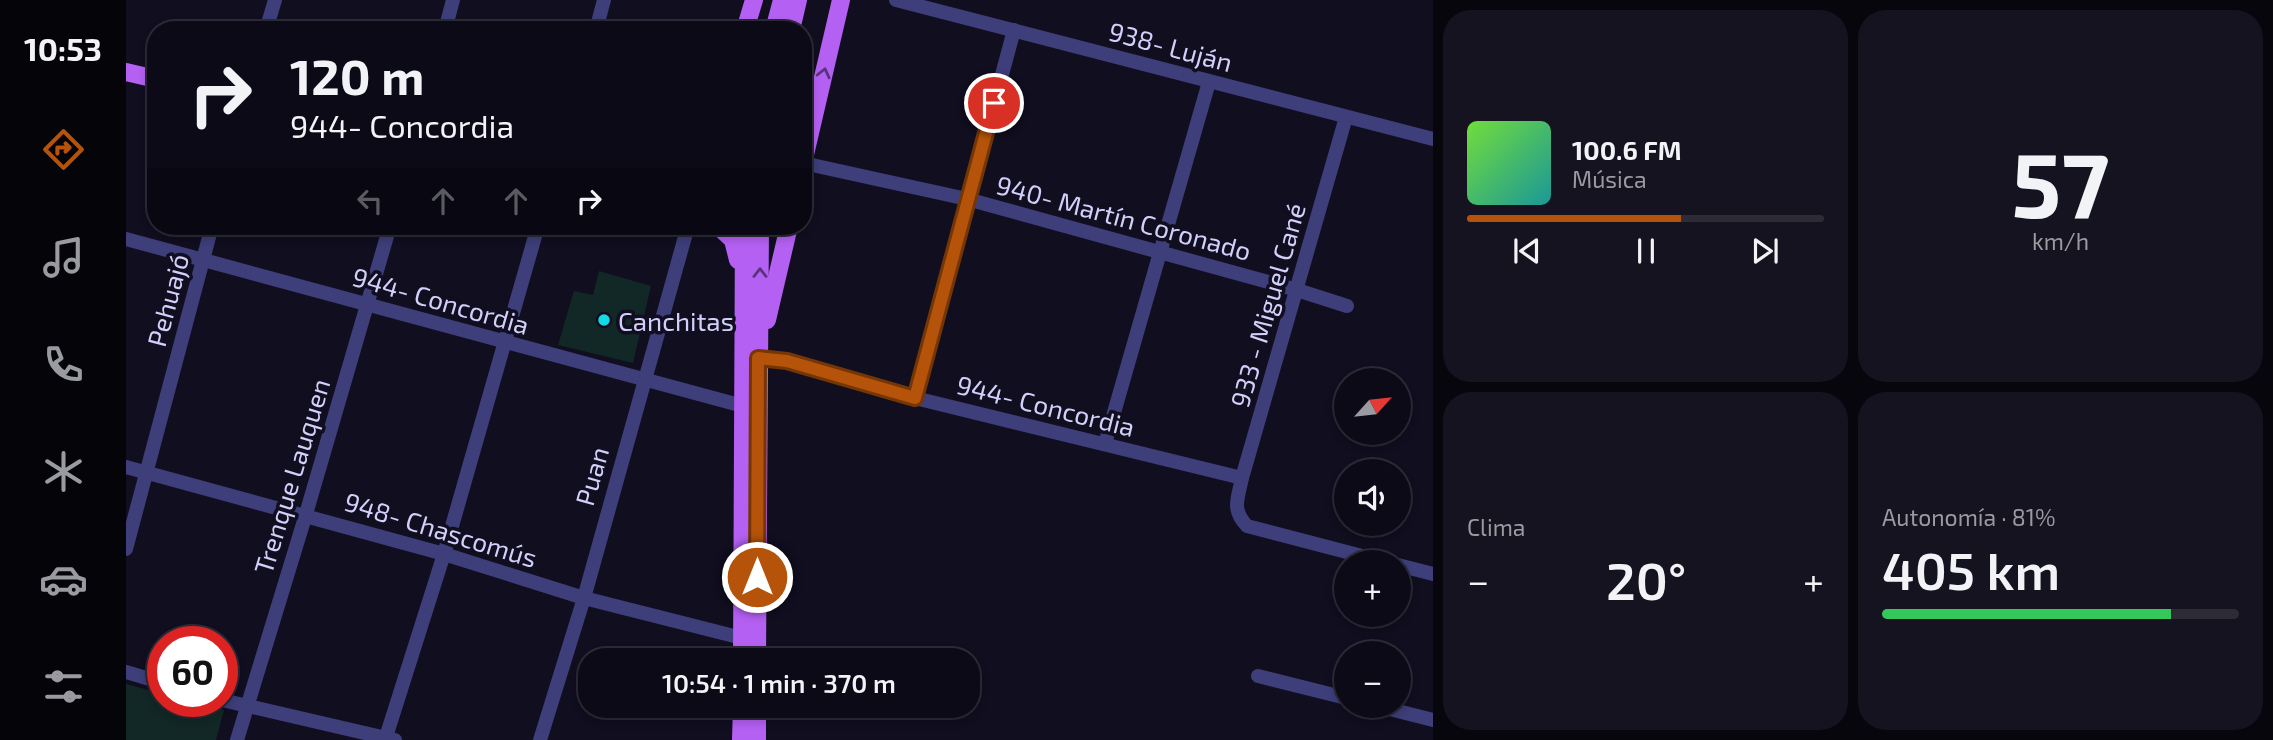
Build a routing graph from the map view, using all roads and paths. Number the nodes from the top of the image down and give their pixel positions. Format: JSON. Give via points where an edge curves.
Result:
{"nodes":[{"id":1,"x":275,"y":0,"type":"edge"},
{"id":2,"x":453,"y":0,"type":"edge"},
{"id":3,"x":604,"y":0,"type":"edge"},
{"id":4,"x":754,"y":0,"type":"edge"},
{"id":5,"x":782,"y":0,"type":"edge"},
{"id":6,"x":799,"y":0,"type":"edge"},
{"id":7,"x":841,"y":0,"type":"edge"},
{"id":8,"x":896,"y":0,"type":"edge"},
{"id":9,"x":269,"y":21,"type":"edge"},
{"id":10,"x":447,"y":21,"type":"edge"},
{"id":11,"x":598,"y":21,"type":"edge"},
{"id":12,"x":748,"y":21,"type":"edge"},
{"id":13,"x":776,"y":21,"type":"edge"},
{"id":14,"x":793,"y":21,"type":"edge"},
{"id":15,"x":1014,"y":30,"type":"junction"},
{"id":16,"x":126,"y":72,"type":"edge"},
{"id":17,"x":147,"y":77,"type":"edge"},
{"id":18,"x":1209,"y":82,"type":"junction"},
{"id":19,"x":1346,"y":117,"type":"junction"},
{"id":20,"x":812,"y":124,"type":"edge"},
{"id":21,"x":1433,"y":139,"type":"edge"},
{"id":22,"x":812,"y":165,"type":"edge"},
{"id":23,"x":967,"y":199,"type":"junction"},
{"id":24,"x":210,"y":235,"type":"edge"},
{"id":25,"x":387,"y":235,"type":"edge"},
{"id":26,"x":535,"y":235,"type":"edge"},
{"id":27,"x":685,"y":235,"type":"edge"},
{"id":28,"x":728,"y":235,"type":"edge"},
{"id":29,"x":744,"y":235,"type":"edge"},
{"id":30,"x":760,"y":235,"type":"edge"},
{"id":31,"x":787,"y":235,"type":"edge"},
{"id":32,"x":126,"y":239,"type":"edge"},
{"id":33,"x":1161,"y":251,"type":"junction"},
{"id":34,"x":203,"y":260,"type":"junction"},
{"id":35,"x":1297,"y":290,"type":"junction"},
{"id":36,"x":744,"y":297,"type":"junction"},
{"id":37,"x":368,"y":304,"type":"junction"},
{"id":38,"x":1347,"y":306,"type":"dead end"},
{"id":39,"x":504,"y":343,"type":"junction"},
{"id":40,"x":758,"y":358,"type":"junction"},
{"id":41,"x":645,"y":380,"type":"junction"},
{"id":42,"x":915,"y":398,"type":"junction"},
{"id":43,"x":743,"y":406,"type":"junction"},
{"id":44,"x":1105,"y":444,"type":"junction"},
{"id":45,"x":126,"y":467,"type":"edge"},
{"id":46,"x":146,"y":472,"type":"junction"},
{"id":47,"x":1242,"y":478,"type":"junction"},
{"id":48,"x":306,"y":514,"type":"junction"},
{"id":49,"x":126,"y":549,"type":"edge"},
{"id":50,"x":1338,"y":550,"type":"edge"},
{"id":51,"x":444,"y":554,"type":"junction"},
{"id":52,"x":1411,"y":568,"type":"edge"},
{"id":53,"x":1433,"y":574,"type":"edge"},
{"id":54,"x":584,"y":598,"type":"junction"},
{"id":55,"x":742,"y":638,"type":"junction"},
{"id":56,"x":742,"y":648,"type":"edge"},
{"id":57,"x":757,"y":648,"type":"edge"},
{"id":58,"x":126,"y":673,"type":"edge"},
{"id":59,"x":1258,"y":676,"type":"dead end"},
{"id":60,"x":147,"y":679,"type":"edge"},
{"id":61,"x":1334,"y":695,"type":"edge"},
{"id":62,"x":238,"y":705,"type":"edge"},
{"id":63,"x":246,"y":707,"type":"junction"},
{"id":64,"x":1411,"y":714,"type":"edge"},
{"id":65,"x":741,"y":718,"type":"edge"},
{"id":66,"x":757,"y":718,"type":"edge"},
{"id":67,"x":1433,"y":720,"type":"edge"},
{"id":68,"x":391,"y":739,"type":"edge"},
{"id":69,"x":236,"y":740,"type":"edge"},
{"id":70,"x":540,"y":740,"type":"edge"},
{"id":71,"x":741,"y":740,"type":"edge"},
{"id":72,"x":757,"y":740,"type":"edge"}],
"edges":[{"from":1,"to":9,"type":"street"},
{"from":2,"to":10,"type":"street"},
{"from":3,"to":11,"type":"street"},
{"from":4,"to":12,"type":"main road"},
{"from":5,"to":13,"type":"main road"},
{"from":6,"to":14,"type":"main road"},
{"from":20,"to":7,"type":"main road","one_way":true},
{"from":8,"to":15,"type":"street","name":"938- Luján"},
{"from":15,"to":18,"type":"street","name":"938- Luján"},
{"from":15,"to":23,"type":"street"},
{"from":16,"to":17,"type":"main road"},
{"from":18,"to":19,"type":"street","name":"938- Luján"},
{"from":18,"to":33,"type":"street"},
{"from":19,"to":21,"type":"street","name":"938- Luján"},
{"from":19,"to":35,"type":"street","name":"933 - Miguel Cané"},
{"from":22,"to":23,"type":"street","name":"940- Martín Coronado"},
{"from":23,"to":33,"type":"street","name":"940- Martín Coronado"},
{"from":23,"to":42,"type":"street"},
{"from":24,"to":34,"type":"street","name":"Pehuajó"},
{"from":25,"to":37,"type":"street","name":"Trenque Lauquen"},
{"from":26,"to":39,"type":"street"},
{"from":27,"to":41,"type":"street","name":"Puan"},
{"from":28,"to":36,"type":"main road","via":[[733,240]]},
{"from":29,"to":36,"type":"main road"},
{"from":40,"to":30,"type":"main road","one_way":true},
{"from":31,"to":40,"type":"main road"},
{"from":32,"to":34,"type":"street","name":"944- Concordia"},
{"from":33,"to":35,"type":"street","name":"940- Martín Coronado"},
{"from":33,"to":44,"type":"street"},
{"from":34,"to":37,"type":"street","name":"944- Concordia"},
{"from":34,"to":46,"type":"street","name":"Pehuajó"},
{"from":35,"to":38,"type":"street","name":"940- Martín Coronado"},
{"from":35,"to":47,"type":"street","name":"933 - Miguel Cané"},
{"from":36,"to":43,"type":"main road"},
{"from":37,"to":39,"type":"street","name":"944- Concordia"},
{"from":37,"to":48,"type":"street","name":"Trenque Lauquen"},
{"from":39,"to":41,"type":"street","name":"944- Concordia"},
{"from":39,"to":51,"type":"street"},
{"from":40,"to":42,"type":"street","name":"944- Concordia","via":[[787,361]]},
{"from":40,"to":57,"type":"main road"},
{"from":41,"to":43,"type":"street","name":"944- Concordia"},
{"from":41,"to":54,"type":"street","name":"Puan"},
{"from":42,"to":44,"type":"street","name":"944- Concordia"},
{"from":43,"to":55,"type":"main road"},
{"from":44,"to":47,"type":"street","name":"944- Concordia"},
{"from":45,"to":46,"type":"street","name":"948- Chascomús"},
{"from":46,"to":48,"type":"street","name":"948- Chascomús"},
{"from":46,"to":49,"type":"street","name":"Pehuajó"},
{"from":47,"to":50,"type":"street","name":"933 - Miguel Cané","via":[[1236,507],[1247,527]]},
{"from":48,"to":51,"type":"street","name":"948- Chascomús"},
{"from":48,"to":63,"type":"street","name":"Trenque Lauquen"},
{"from":51,"to":54,"type":"street","name":"948- Chascomús"},
{"from":51,"to":68,"type":"street"},
{"from":52,"to":53,"type":"street"},
{"from":54,"to":55,"type":"street","name":"948- Chascomús"},
{"from":54,"to":70,"type":"street","name":"Puan"},
{"from":55,"to":56,"type":"main road"},
{"from":58,"to":60,"type":"street"},
{"from":59,"to":61,"type":"street"},
{"from":62,"to":63,"type":"street"},
{"from":63,"to":68,"type":"street"},
{"from":63,"to":69,"type":"street","name":"Trenque Lauquen"},
{"from":64,"to":67,"type":"street"},
{"from":65,"to":71,"type":"main road"},
{"from":66,"to":72,"type":"main road"}]}
